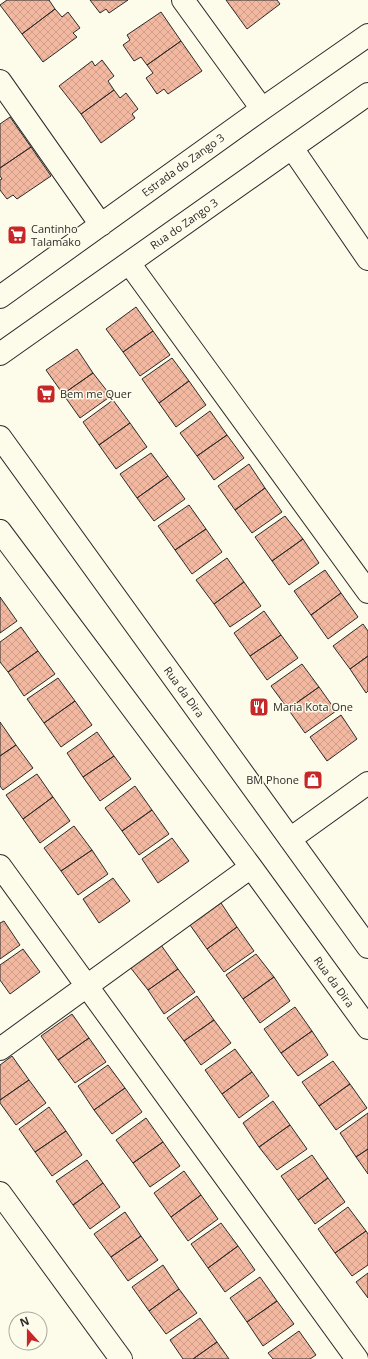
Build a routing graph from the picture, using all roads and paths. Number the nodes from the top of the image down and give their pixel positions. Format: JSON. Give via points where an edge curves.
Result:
{"nodes":[{"id":1,"x":183,"y":0,"type":"edge"},
{"id":2,"x":368,"y":35,"type":"edge"},
{"id":3,"x":0,"y":81,"type":"edge"},
{"id":4,"x":368,"y":94,"type":"edge"},
{"id":5,"x":262,"y":109,"type":"junction"},
{"id":6,"x":292,"y":148,"type":"junction"},
{"id":7,"x":101,"y":225,"type":"junction"},
{"id":8,"x":368,"y":258,"type":"edge"},
{"id":9,"x":129,"y":263,"type":"junction"},
{"id":10,"x":0,"y":297,"type":"edge"},
{"id":11,"x":0,"y":354,"type":"edge"},
{"id":12,"x":0,"y":437,"type":"edge"},
{"id":13,"x":0,"y":531,"type":"edge"},
{"id":14,"x":368,"y":592,"type":"edge"},
{"id":15,"x":368,"y":783,"type":"edge"},
{"id":16,"x":290,"y":839,"type":"junction"},
{"id":17,"x":0,"y":866,"type":"edge"},
{"id":18,"x":251,"y":867,"type":"junction"},
{"id":19,"x":368,"y":947,"type":"edge"},
{"id":20,"x":87,"y":986,"type":"junction"},
{"id":21,"x":368,"y":1028,"type":"edge"},
{"id":22,"x":0,"y":1049,"type":"edge"},
{"id":23,"x":0,"y":1193,"type":"edge"},
{"id":24,"x":121,"y":1359,"type":"edge"},
{"id":25,"x":357,"y":1359,"type":"edge"}],
"edges":[{"from":1,"to":5,"type":"street"},
{"from":2,"to":5,"type":"street","name":"Estrada do Zango 3"},
{"from":3,"to":7,"type":"street"},
{"from":4,"to":6,"type":"street","name":"Rua do Zango 3"},
{"from":5,"to":7,"type":"street","name":"Estrada do Zango 3"},
{"from":6,"to":8,"type":"street"},
{"from":6,"to":9,"type":"street","name":"Rua do Zango 3"},
{"from":7,"to":10,"type":"street","name":"Estrada do Zango 3"},
{"from":9,"to":11,"type":"street","name":"Rua do Zango 3"},
{"from":9,"to":14,"type":"street"},
{"from":12,"to":16,"type":"street","name":"Rua da Dira"},
{"from":13,"to":18,"type":"street","name":"Rua da Dira"},
{"from":15,"to":16,"type":"street"},
{"from":16,"to":19,"type":"street","name":"Rua da Dira"},
{"from":17,"to":20,"type":"street"},
{"from":18,"to":20,"type":"street"},
{"from":18,"to":21,"type":"street","name":"Rua da Dira"},
{"from":20,"to":22,"type":"street"},
{"from":20,"to":25,"type":"street"},
{"from":23,"to":24,"type":"street"}]}
